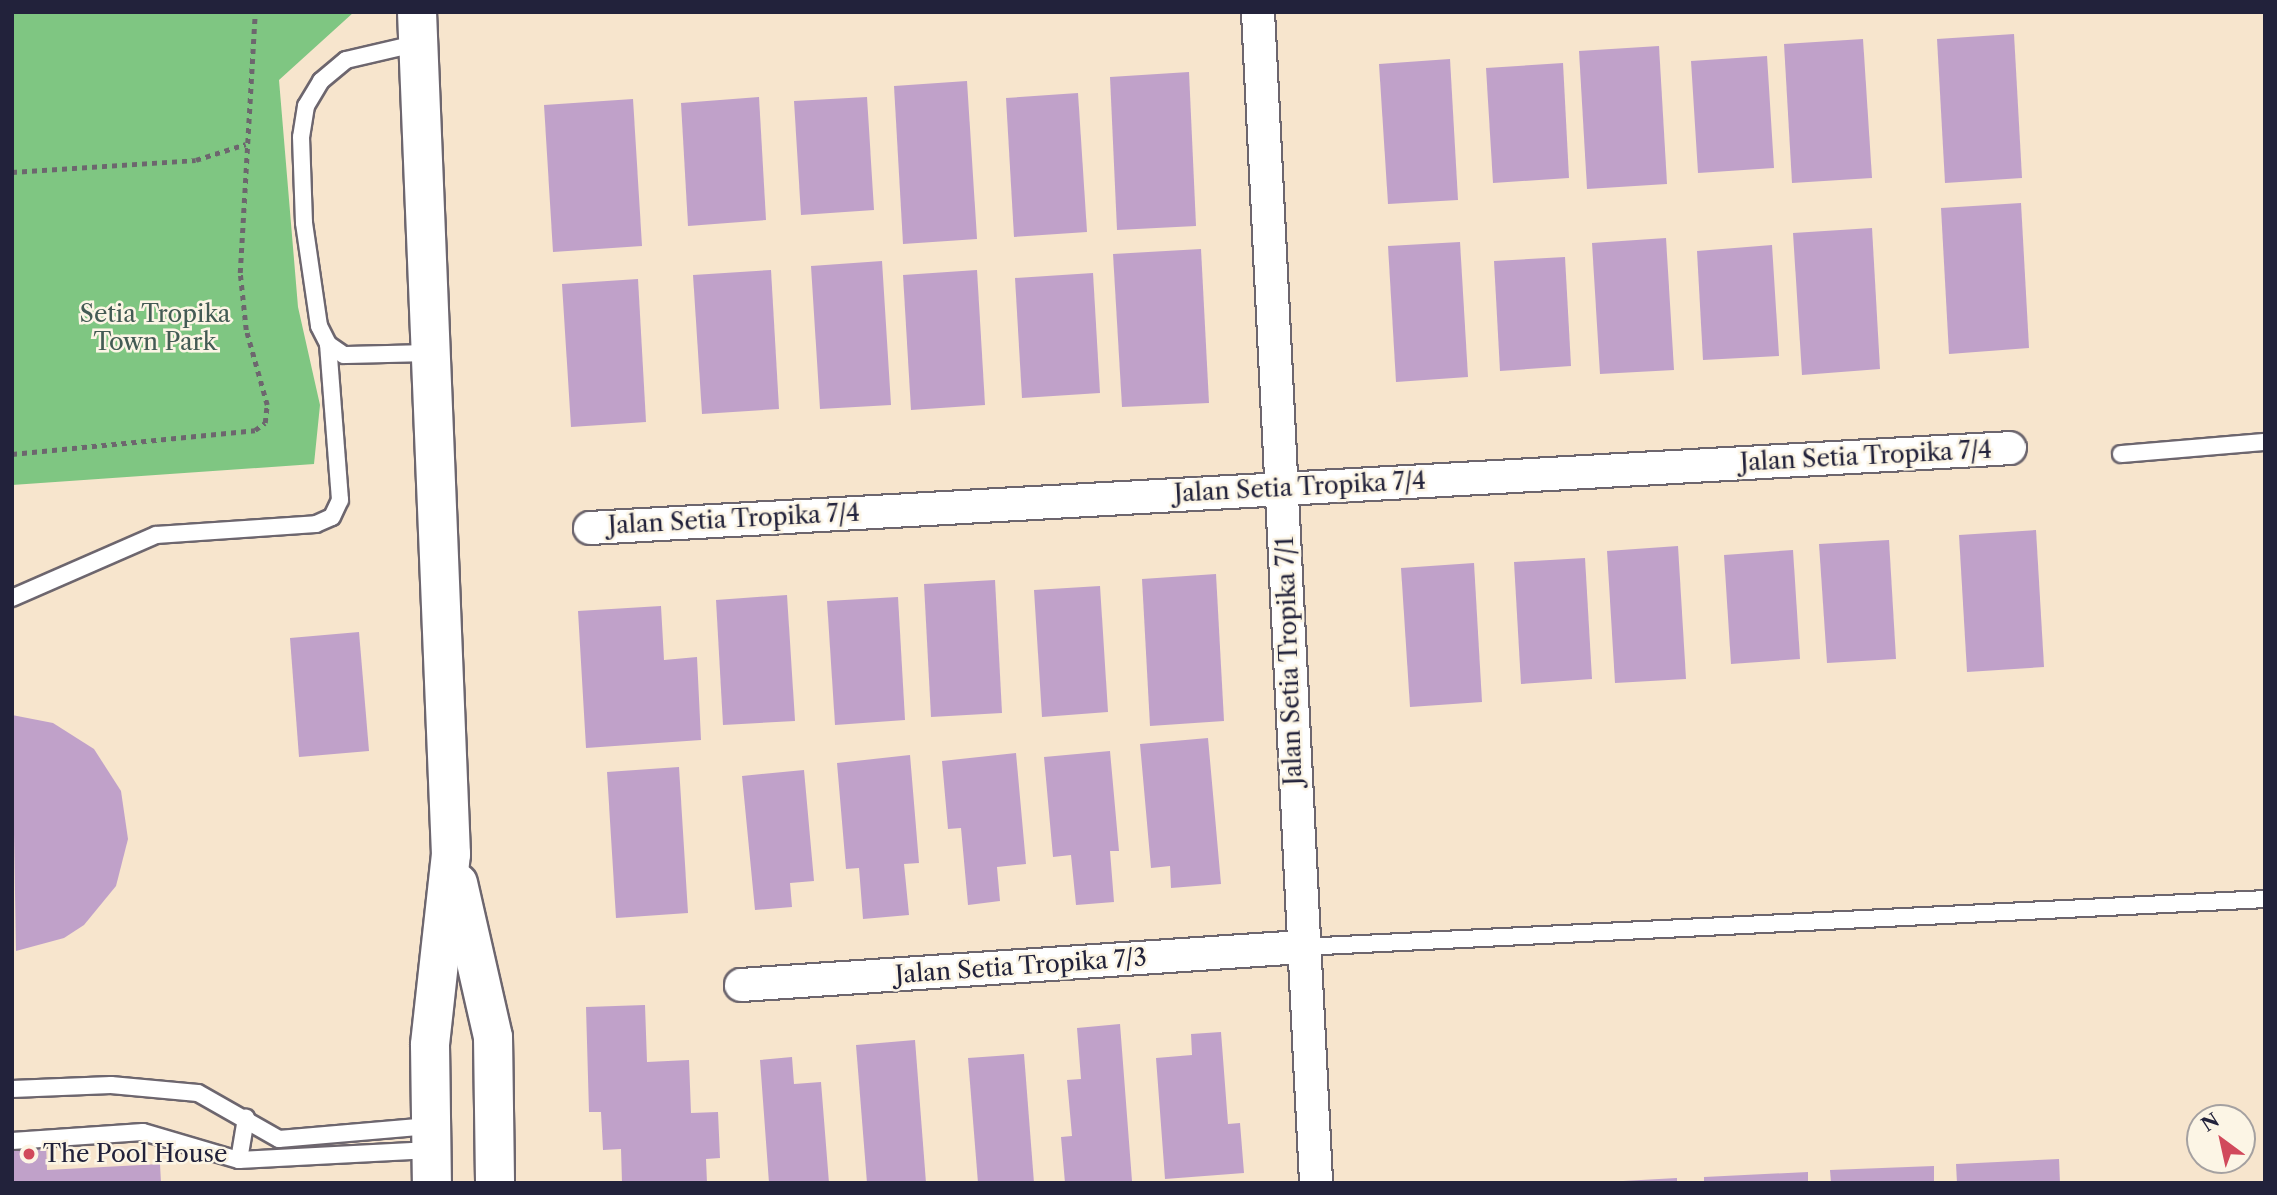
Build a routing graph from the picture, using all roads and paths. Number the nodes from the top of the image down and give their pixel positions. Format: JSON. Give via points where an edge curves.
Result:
{"nodes":[{"id":1,"x":255,"y":12,"type":"edge"},
{"id":2,"x":1258,"y":12,"type":"edge"},
{"id":3,"x":418,"y":28,"type":"edge"},
{"id":4,"x":246,"y":144,"type":"junction"},
{"id":5,"x":12,"y":172,"type":"edge"},
{"id":6,"x":328,"y":344,"type":"junction"},
{"id":7,"x":431,"y":353,"type":"junction"},
{"id":8,"x":2265,"y":442,"type":"edge"},
{"id":9,"x":2010,"y":448,"type":"dead end"},
{"id":10,"x":12,"y":454,"type":"edge"},
{"id":11,"x":2120,"y":454,"type":"dead end"},
{"id":12,"x":1282,"y":488,"type":"junction"},
{"id":13,"x":590,"y":528,"type":"dead end"},
{"id":14,"x":12,"y":598,"type":"edge"},
{"id":15,"x":451,"y":854,"type":"junction"},
{"id":16,"x":2265,"y":899,"type":"edge"},
{"id":17,"x":1301,"y":947,"type":"junction"},
{"id":18,"x":741,"y":985,"type":"dead end"},
{"id":19,"x":12,"y":1089,"type":"edge"},
{"id":20,"x":246,"y":1118,"type":"junction"},
{"id":21,"x":12,"y":1141,"type":"edge"},
{"id":22,"x":432,"y":1153,"type":"edge"},
{"id":23,"x":239,"y":1160,"type":"junction"},
{"id":24,"x":495,"y":1183,"type":"edge"},
{"id":25,"x":1316,"y":1183,"type":"edge"}],
"edges":[{"from":1,"to":4,"type":"path"},
{"from":2,"to":12,"type":"street","name":"Jalan Setia Tropika 7/1"},
{"from":3,"to":6,"type":"lane","via":[[346,60],[321,81],[306,107],[301,137],[304,223],[318,326]]},
{"from":3,"to":7,"type":"street"},
{"from":4,"to":5,"type":"path","via":[[196,160]]},
{"from":4,"to":10,"type":"path","via":[[240,273],[246,330],[267,405],[265,423],[255,430]]},
{"from":6,"to":7,"type":"lane","via":[[344,355]]},
{"from":6,"to":14,"type":"lane","via":[[340,500],[332,517],[316,524],[156,535]]},
{"from":7,"to":15,"type":"street"},
{"from":8,"to":11,"type":"lane"},
{"from":9,"to":12,"type":"street","name":"Jalan Setia Tropika 7/4"},
{"from":12,"to":13,"type":"street","name":"Jalan Setia Tropika 7/4"},
{"from":12,"to":17,"type":"street","name":"Jalan Setia Tropika 7/1"},
{"from":15,"to":22,"type":"street","via":[[430,1045]]},
{"from":15,"to":24,"type":"street","via":[[493,1037]]},
{"from":16,"to":17,"type":"lane"},
{"from":17,"to":18,"type":"street","name":"Jalan Setia Tropika 7/3"},
{"from":17,"to":25,"type":"street","name":"Jalan Setia Tropika 7/1"},
{"from":19,"to":20,"type":"lane","via":[[165,1087],[198,1093]]},
{"from":20,"to":22,"type":"lane","via":[[279,1139]]},
{"from":20,"to":23,"type":"lane"},
{"from":21,"to":23,"type":"lane","via":[[143,1132]]},
{"from":22,"to":23,"type":"lane"}]}
